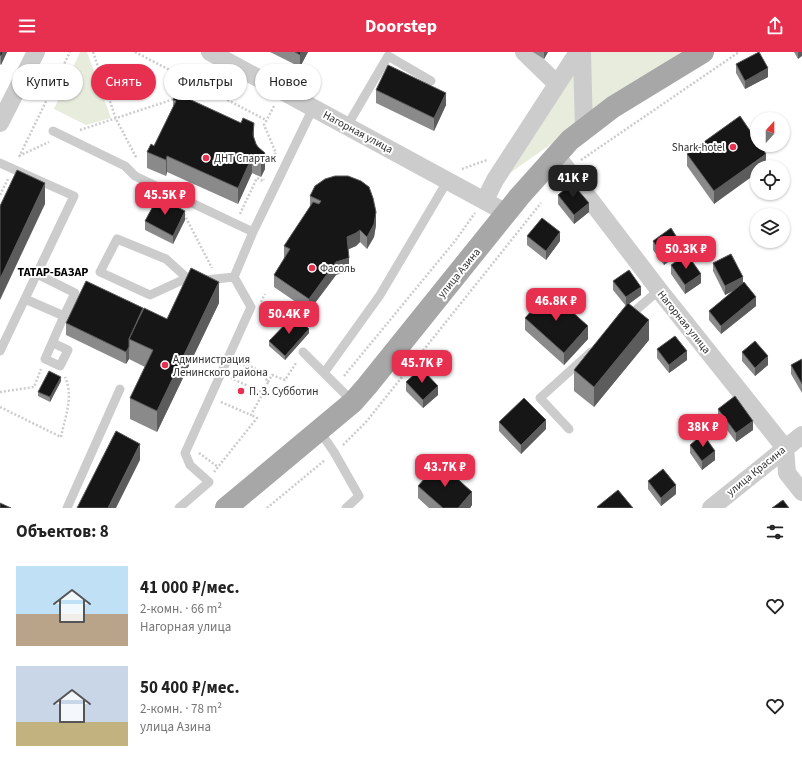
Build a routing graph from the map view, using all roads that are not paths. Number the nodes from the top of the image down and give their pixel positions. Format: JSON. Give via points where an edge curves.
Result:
{"nodes":[{"id":1,"x":36,"y":52,"type":"edge"},
{"id":2,"x":210,"y":52,"type":"edge"},
{"id":3,"x":524,"y":52,"type":"edge"},
{"id":4,"x":578,"y":52,"type":"edge"},
{"id":5,"x":582,"y":52,"type":"edge"},
{"id":6,"x":702,"y":52,"type":"edge"},
{"id":7,"x":431,"y":82,"type":"dead end"},
{"id":8,"x":557,"y":84,"type":"junction"},
{"id":9,"x":312,"y":108,"type":"junction"},
{"id":10,"x":0,"y":123,"type":"edge"},
{"id":11,"x":347,"y":126,"type":"junction"},
{"id":12,"x":584,"y":130,"type":"junction"},
{"id":13,"x":53,"y":131,"type":"dead end"},
{"id":14,"x":0,"y":163,"type":"edge"},
{"id":15,"x":562,"y":163,"type":"junction"},
{"id":16,"x":445,"y":179,"type":"junction"},
{"id":17,"x":485,"y":200,"type":"junction"},
{"id":18,"x":507,"y":213,"type":"junction"},
{"id":19,"x":252,"y":232,"type":"junction"},
{"id":20,"x":37,"y":274,"type":"junction"},
{"id":21,"x":234,"y":277,"type":"junction"},
{"id":22,"x":187,"y":278,"type":"junction"},
{"id":23,"x":658,"y":290,"type":"junction"},
{"id":24,"x":25,"y":299,"type":"junction"},
{"id":25,"x":64,"y":316,"type":"junction"},
{"id":26,"x":619,"y":326,"type":"edge"},
{"id":27,"x":53,"y":343,"type":"junction"},
{"id":28,"x":596,"y":347,"type":"edge"},
{"id":29,"x":0,"y":351,"type":"edge"},
{"id":30,"x":303,"y":352,"type":"road end"},
{"id":31,"x":324,"y":373,"type":"junction"},
{"id":32,"x":120,"y":389,"type":"dead end"},
{"id":33,"x":352,"y":402,"type":"junction"},
{"id":34,"x":569,"y":429,"type":"dead end"},
{"id":35,"x":319,"y":430,"type":"junction"},
{"id":36,"x":802,"y":435,"type":"edge"},
{"id":37,"x":785,"y":448,"type":"junction"},
{"id":38,"x":802,"y":492,"type":"edge"},
{"id":39,"x":67,"y":508,"type":"edge"},
{"id":40,"x":179,"y":508,"type":"edge"},
{"id":41,"x":226,"y":508,"type":"edge"},
{"id":42,"x":346,"y":508,"type":"edge"},
{"id":43,"x":711,"y":508,"type":"edge"}],
"edges":[{"from":1,"to":10,"type":"street"},
{"from":2,"to":9,"type":"street","name":"Нагорная улица"},
{"from":3,"to":8,"type":"street"},
{"from":4,"to":8,"type":"street"},
{"from":5,"to":12,"type":"street"},
{"from":6,"to":12,"type":"main road","name":"улица Азина","via":[[613,107]]},
{"from":7,"to":11,"type":"lane","via":[[388,56]]},
{"from":8,"to":17,"type":"street"},
{"from":9,"to":11,"type":"street","name":"Нагорная улица"},
{"from":9,"to":19,"type":"lane"},
{"from":11,"to":16,"type":"street","name":"Нагорная улица"},
{"from":12,"to":15,"type":"main road","name":"улица Азина","via":[[570,140]]},
{"from":13,"to":19,"type":"lane","via":[[125,166],[135,176]]},
{"from":14,"to":20,"type":"lane","via":[[74,196]]},
{"from":15,"to":18,"type":"main road","name":"улица Азина"},
{"from":15,"to":23,"type":"street","name":"Нагорная улица"},
{"from":16,"to":17,"type":"street","name":"Нагорная улица"},
{"from":16,"to":31,"type":"lane","via":[[380,295]]},
{"from":17,"to":18,"type":"street","name":"Нагорная улица"},
{"from":18,"to":33,"type":"main road","name":"улица Азина"},
{"from":19,"to":21,"type":"lane"},
{"from":20,"to":24,"type":"lane"},
{"from":20,"to":25,"type":"lane","via":[[75,293]]},
{"from":21,"to":22,"type":"lane","via":[[206,280]]},
{"from":21,"to":40,"type":"lane","via":[[251,307],[185,453],[190,465],[209,482]]},
{"from":22,"to":22,"type":"lane","via":[[166,259],[118,239],[100,272],[150,295]]},
{"from":23,"to":26,"type":"lane"},
{"from":23,"to":37,"type":"street","name":"Нагорная улица"},
{"from":24,"to":25,"type":"lane"},
{"from":24,"to":29,"type":"lane"},
{"from":25,"to":27,"type":"lane"},
{"from":27,"to":27,"type":"lane","via":[[68,350],[60,366],[46,359]]},
{"from":28,"to":34,"type":"lane","via":[[540,398]]},
{"from":30,"to":31,"type":"lane"},
{"from":31,"to":33,"type":"lane"},
{"from":32,"to":39,"type":"lane"},
{"from":33,"to":35,"type":"main road","name":"улица Азина"},
{"from":35,"to":41,"type":"main road","name":"улица Азина"},
{"from":35,"to":42,"type":"lane","via":[[359,496]]},
{"from":36,"to":37,"type":"street","name":"улица Красина"},
{"from":37,"to":38,"type":"street","via":[[787,473]]},
{"from":37,"to":43,"type":"street","name":"улица Красина"}]}
